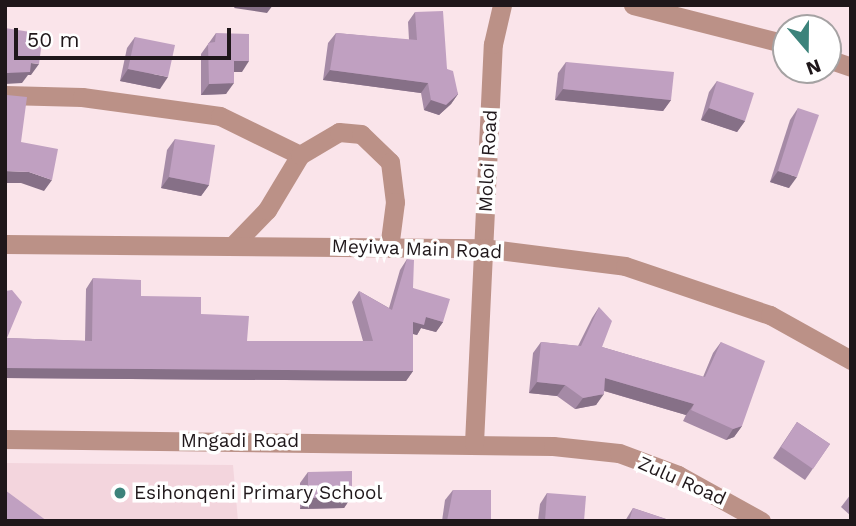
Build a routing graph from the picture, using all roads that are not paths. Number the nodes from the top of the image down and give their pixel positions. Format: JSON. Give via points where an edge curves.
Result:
{"nodes":[{"id":1,"x":502,"y":5,"type":"edge"},
{"id":2,"x":633,"y":5,"type":"edge"},
{"id":3,"x":772,"y":40,"type":"edge"},
{"id":4,"x":5,"y":95,"type":"edge"},
{"id":5,"x":300,"y":155,"type":"junction"},
{"id":6,"x":235,"y":243,"type":"junction"},
{"id":7,"x":5,"y":244,"type":"edge"},
{"id":8,"x":389,"y":248,"type":"junction"},
{"id":9,"x":483,"y":248,"type":"junction"},
{"id":10,"x":851,"y":359,"type":"edge"},
{"id":11,"x":5,"y":439,"type":"edge"},
{"id":12,"x":474,"y":443,"type":"junction"},
{"id":13,"x":761,"y":521,"type":"edge"}],
"edges":[{"from":1,"to":9,"type":"street","name":"Moloi Road","via":[[493,44]]},
{"from":2,"to":3,"type":"street"},
{"from":4,"to":5,"type":"street","via":[[82,97],[220,116]]},
{"from":5,"to":6,"type":"street","via":[[267,210]]},
{"from":5,"to":8,"type":"street","via":[[339,132],[361,134],[377,144],[394,177]]},
{"from":6,"to":7,"type":"street","name":"Meyiwa Main Road"},
{"from":6,"to":8,"type":"street","name":"Meyiwa Main Road"},
{"from":8,"to":9,"type":"street","name":"Meyiwa Main Road"},
{"from":9,"to":10,"type":"street","name":"Meyiwa Main Road","via":[[625,266],[770,315]]},
{"from":9,"to":12,"type":"street","name":"Moloi Road"},
{"from":11,"to":12,"type":"street","name":"Mngadi Road"},
{"from":12,"to":13,"type":"street","name":"Zulu Road","via":[[619,453],[678,475]]}]}
